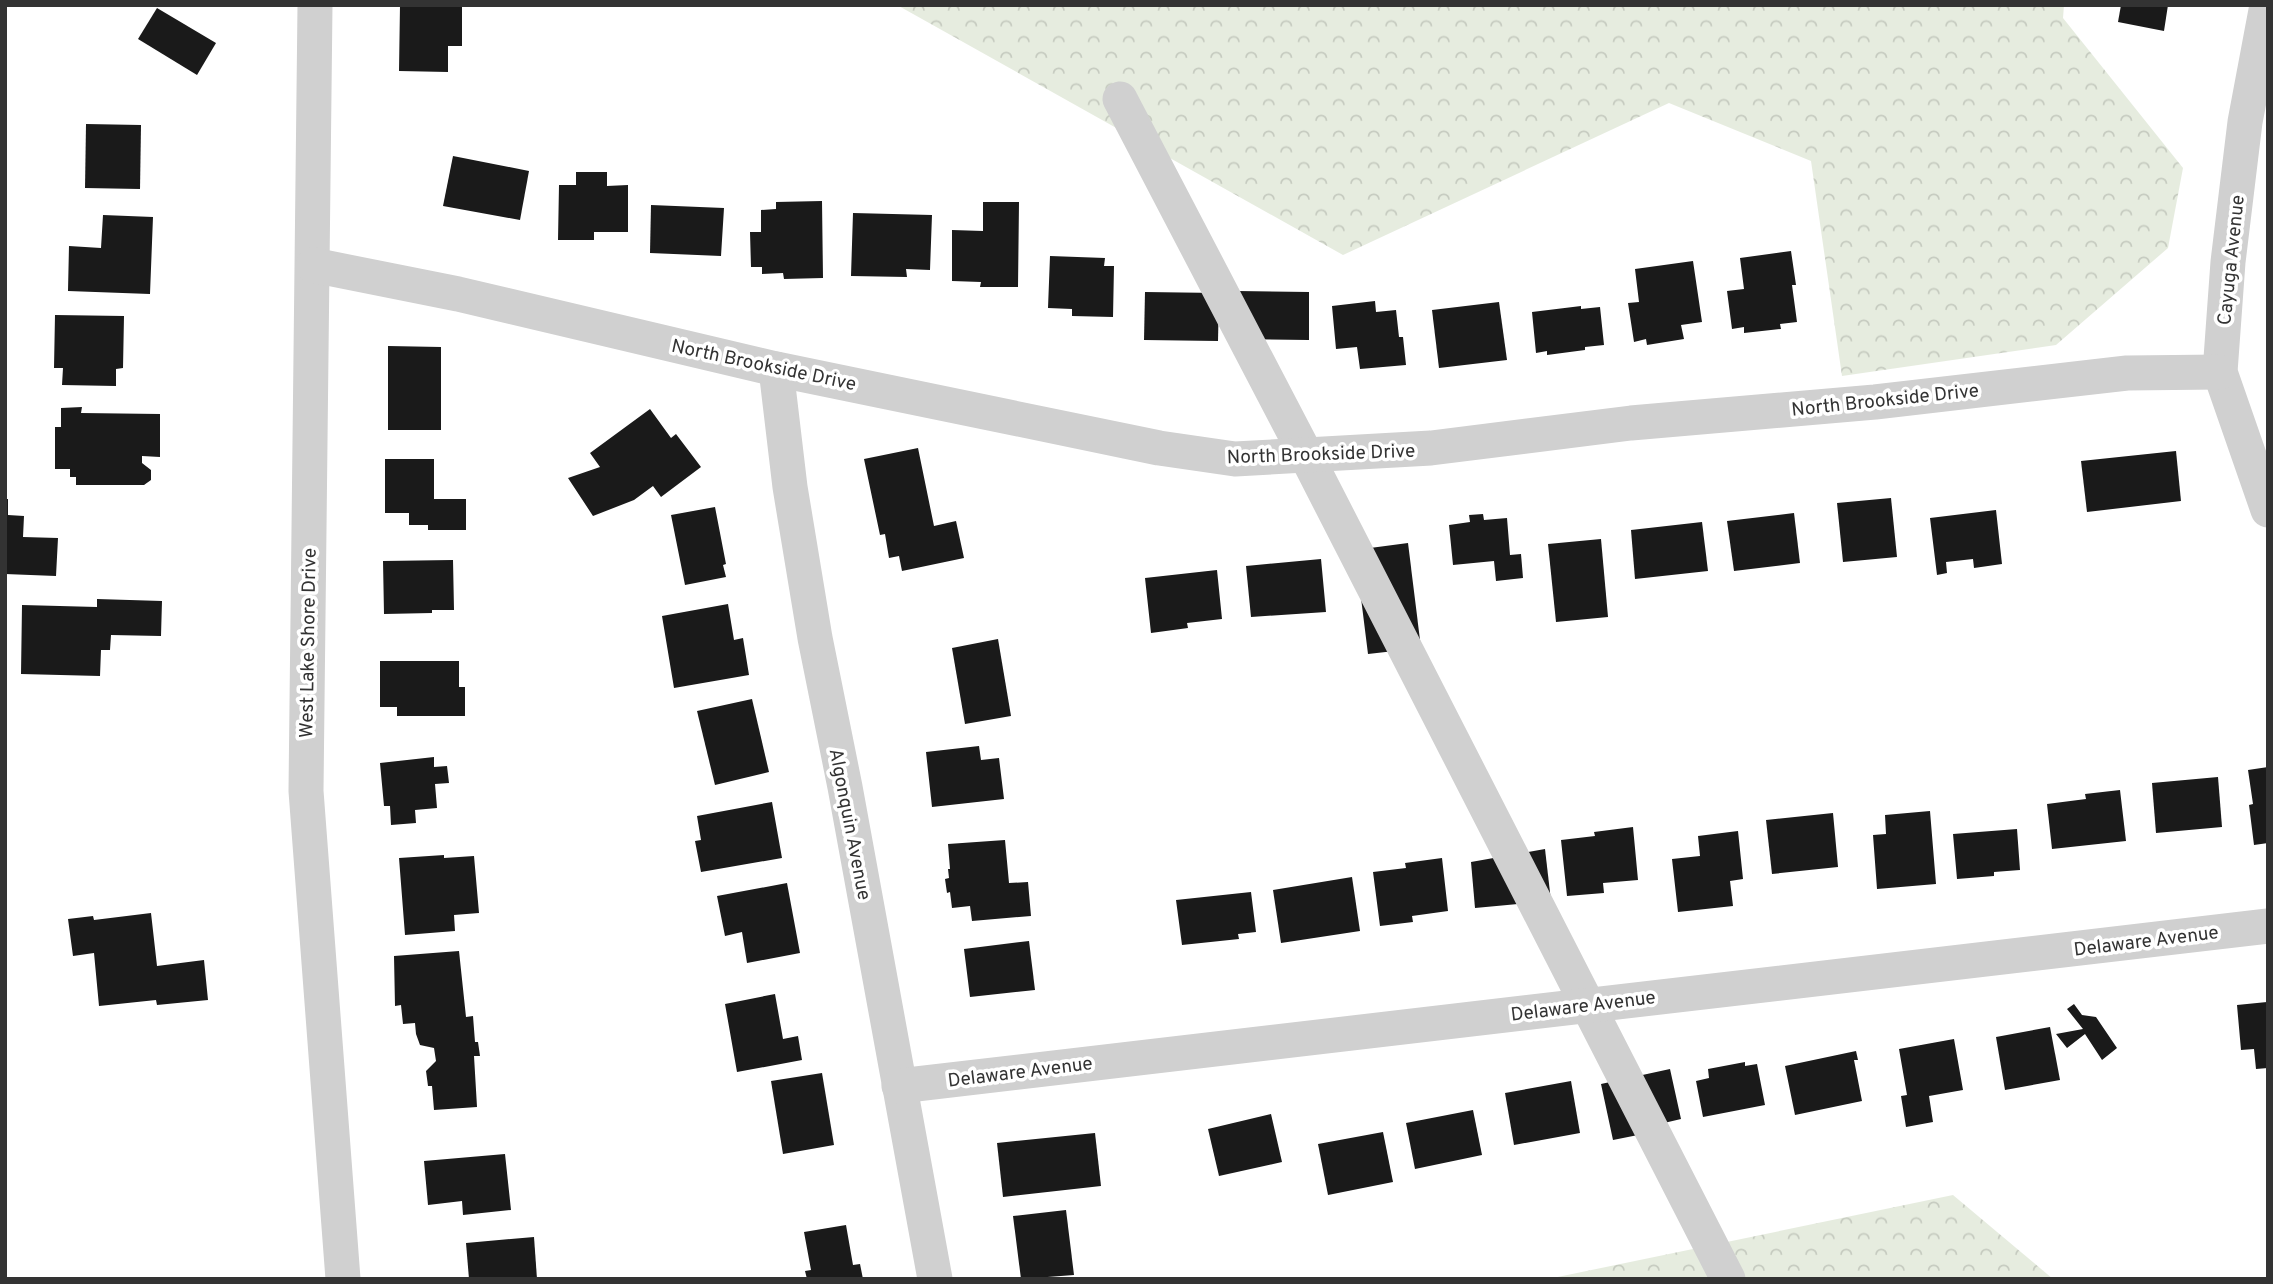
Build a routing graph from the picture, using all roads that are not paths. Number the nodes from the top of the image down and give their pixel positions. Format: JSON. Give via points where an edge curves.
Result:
{"nodes":[{"id":1,"x":315,"y":5,"type":"edge"},
{"id":2,"x":2267,"y":5,"type":"edge"},
{"id":3,"x":1120,"y":99,"type":"dead end"},
{"id":4,"x":313,"y":265,"type":"junction"},
{"id":5,"x":776,"y":369,"type":"junction"},
{"id":6,"x":2220,"y":372,"type":"junction"},
{"id":7,"x":1306,"y":455,"type":"junction"},
{"id":8,"x":2268,"y":510,"type":"edge"},
{"id":9,"x":2268,"y":926,"type":"edge"},
{"id":10,"x":1588,"y":1004,"type":"junction"},
{"id":11,"x":899,"y":1086,"type":"junction"},
{"id":12,"x":342,"y":1279,"type":"edge"},
{"id":13,"x":935,"y":1279,"type":"edge"},
{"id":14,"x":1728,"y":1279,"type":"edge"}],
"edges":[{"from":1,"to":4,"type":"street","name":"West Lake Shore Drive"},
{"from":2,"to":6,"type":"street","name":"Cayuga Avenue","via":[[2245,122]]},
{"from":3,"to":7,"type":"street"},
{"from":4,"to":5,"type":"street","name":"North Brookside Drive"},
{"from":4,"to":12,"type":"street","name":"West Lake Shore Drive","via":[[306,791]]},
{"from":5,"to":7,"type":"street","name":"North Brookside Drive","via":[[1159,449],[1235,459]]},
{"from":5,"to":11,"type":"street","name":"Algonquin Avenue","via":[[815,638]]},
{"from":6,"to":7,"type":"street","name":"North Brookside Drive","via":[[2127,373],[1431,448]]},
{"from":6,"to":8,"type":"street","name":"Cayuga Avenue"},
{"from":7,"to":10,"type":"street"},
{"from":9,"to":10,"type":"street","name":"Delaware Avenue"},
{"from":10,"to":11,"type":"street","name":"Delaware Avenue"},
{"from":10,"to":14,"type":"street"},
{"from":11,"to":13,"type":"street","name":"Algonquin Avenue"}]}
